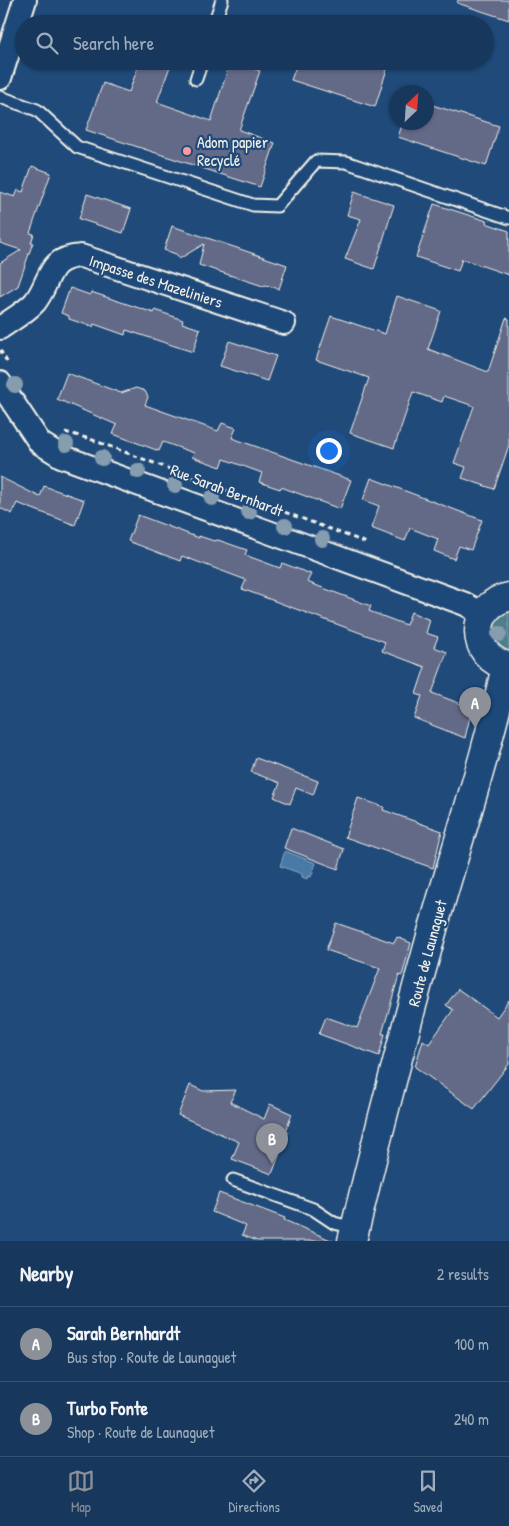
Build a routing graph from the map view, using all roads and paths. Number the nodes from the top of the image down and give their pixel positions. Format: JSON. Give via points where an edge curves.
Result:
{"nodes":[{"id":1,"x":25,"y":0,"type":"edge"},
{"id":2,"x":222,"y":0,"type":"edge"},
{"id":3,"x":20,"y":15,"type":"edge"},
{"id":4,"x":217,"y":15,"type":"edge"},
{"id":5,"x":15,"y":31,"type":"edge"},
{"id":6,"x":199,"y":70,"type":"edge"},
{"id":7,"x":0,"y":78,"type":"edge"},
{"id":8,"x":196,"y":79,"type":"dead end"},
{"id":9,"x":0,"y":97,"type":"edge"},
{"id":10,"x":509,"y":218,"type":"edge"},
{"id":11,"x":284,"y":324,"type":"dead end"},
{"id":12,"x":0,"y":328,"type":"edge"},
{"id":13,"x":0,"y":350,"type":"edge"},
{"id":14,"x":6,"y":375,"type":"edge"},
{"id":15,"x":61,"y":431,"type":"dead end"},
{"id":16,"x":368,"y":544,"type":"dead end"},
{"id":17,"x":509,"y":597,"type":"edge"},
{"id":18,"x":483,"y":614,"type":"junction"},
{"id":19,"x":507,"y":666,"type":"edge"},
{"id":20,"x":233,"y":1180,"type":"dead end"},
{"id":21,"x":353,"y":1235,"type":"edge"}],
"edges":[{"from":1,"to":3,"type":"street"},
{"from":2,"to":4,"type":"lane"},
{"from":5,"to":7,"type":"street"},
{"from":6,"to":8,"type":"lane"},
{"from":9,"to":10,"type":"lane","via":[[37,110],[77,147],[253,205],[277,206],[316,162],[346,162]]},
{"from":11,"to":12,"type":"street","name":"Impasse des Mazeliniers","via":[[81,256],[71,256],[52,268],[33,303]]},
{"from":13,"to":14,"type":"path"},
{"from":14,"to":18,"type":"street","name":"Rue Sarah Bernhardt","via":[[40,442],[61,456],[465,604]]},
{"from":15,"to":16,"type":"path","name":"Rue Sarah Bernhardt"},
{"from":17,"to":18,"type":"main road","via":[[495,601]]},
{"from":18,"to":19,"type":"main road","via":[[479,640],[494,661]]},
{"from":19,"to":21,"type":"main road","name":"Route de Launaguet"},
{"from":20,"to":21,"type":"lane","via":[[313,1209]]}]}
